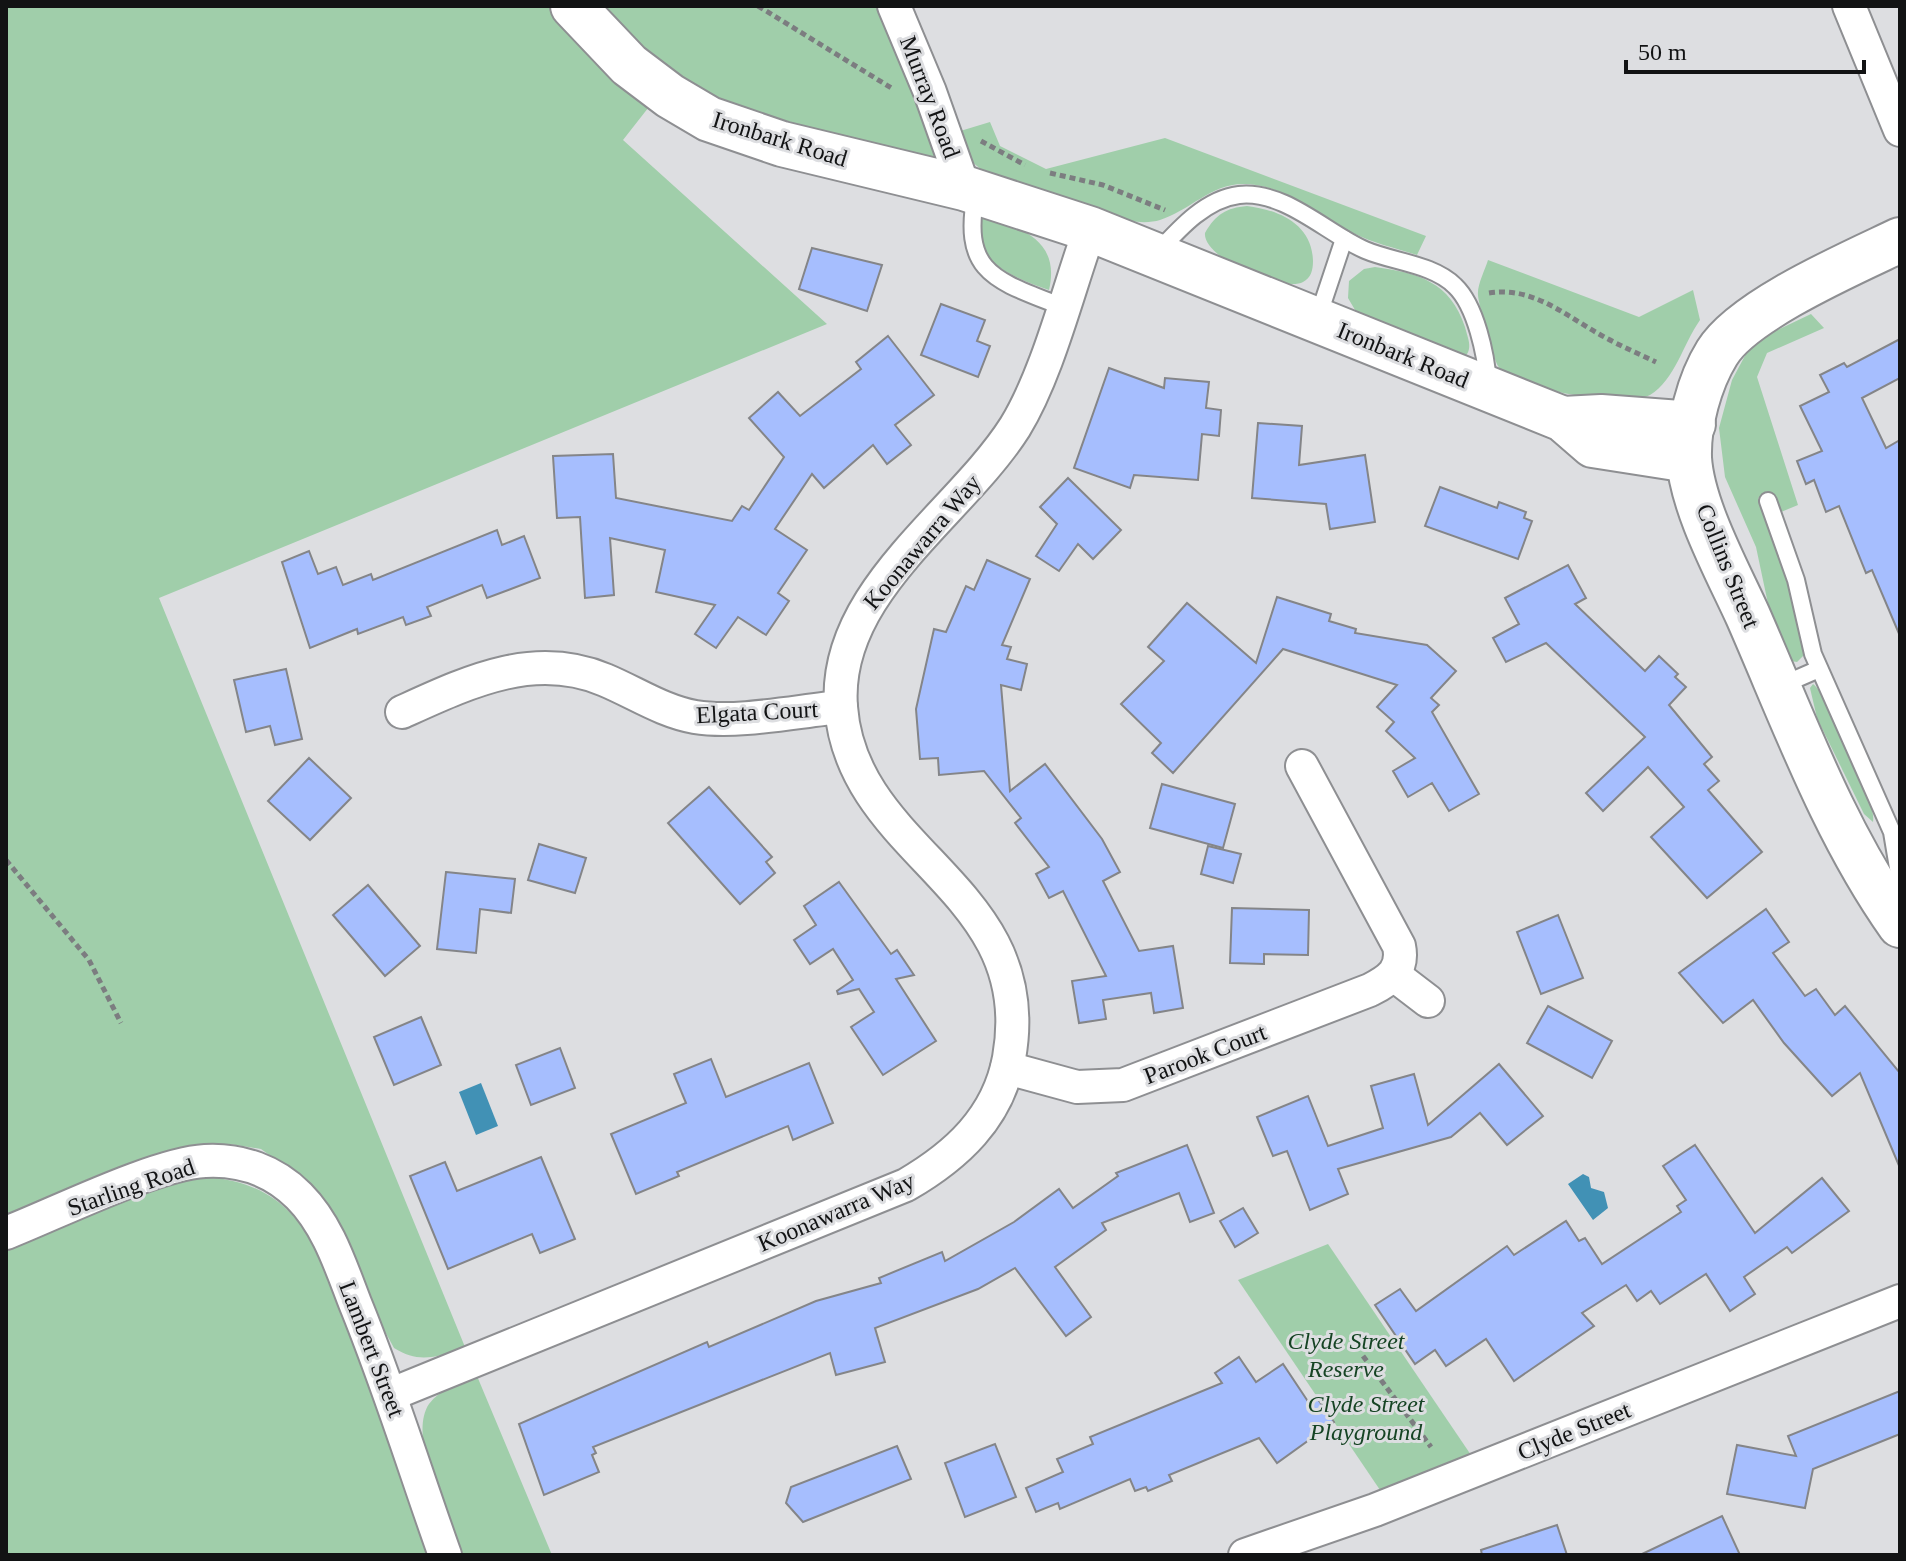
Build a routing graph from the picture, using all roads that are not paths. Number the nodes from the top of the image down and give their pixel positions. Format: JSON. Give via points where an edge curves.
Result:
{"nodes":[{"id":1,"x":573,"y":6,"type":"edge"},
{"id":2,"x":894,"y":6,"type":"edge"},
{"id":3,"x":1849,"y":6,"type":"edge"},
{"id":4,"x":1900,"y":130,"type":"edge"},
{"id":5,"x":970,"y":190,"type":"junction"},
{"id":6,"x":1090,"y":229,"type":"junction"},
{"id":7,"x":1344,"y":239,"type":"junction"},
{"id":8,"x":1900,"y":240,"type":"edge"},
{"id":9,"x":1155,"y":255,"type":"junction"},
{"id":10,"x":1063,"y":307,"type":"junction"},
{"id":11,"x":1317,"y":320,"type":"junction"},
{"id":12,"x":1488,"y":390,"type":"junction"},
{"id":13,"x":1691,"y":442,"type":"junction"},
{"id":14,"x":1768,"y":501,"type":"dead end"},
{"id":15,"x":1819,"y":669,"type":"junction"},
{"id":16,"x":1779,"y":687,"type":"junction"},
{"id":17,"x":841,"y":707,"type":"junction"},
{"id":18,"x":402,"y":712,"type":"dead end"},
{"id":19,"x":1302,"y":766,"type":"dead end"},
{"id":20,"x":1894,"y":917,"type":"edge"},
{"id":21,"x":1394,"y":975,"type":"junction"},
{"id":22,"x":1428,"y":1001,"type":"dead end"},
{"id":23,"x":1007,"y":1068,"type":"junction"},
{"id":24,"x":259,"y":1169,"type":"joint"},
{"id":25,"x":6,"y":1233,"type":"edge"},
{"id":26,"x":1900,"y":1301,"type":"edge"},
{"id":27,"x":392,"y":1394,"type":"junction"},
{"id":28,"x":445,"y":1555,"type":"edge"},
{"id":29,"x":1245,"y":1555,"type":"edge"}],
"edges":[{"from":1,"to":5,"type":"street","name":"Ironbark Road","via":[[639,73],[709,119],[782,144]]},
{"from":2,"to":5,"type":"street","name":"Murray Road"},
{"from":3,"to":4,"type":"street"},
{"from":5,"to":6,"type":"street","name":"Ironbark Road"},
{"from":5,"to":10,"type":"lane","via":[[970,233],[977,258],[1011,284]]},
{"from":6,"to":9,"type":"street","name":"Ironbark Road"},
{"from":6,"to":10,"type":"street","name":"Koonawarra Way"},
{"from":7,"to":9,"type":"lane","name":"Ironbark Road","via":[[1270,199],[1236,195],[1201,211]]},
{"from":7,"to":11,"type":"lane","name":"Ironbark Road"},
{"from":7,"to":12,"type":"lane","name":"Ironbark Road","via":[[1444,278],[1465,301]]},
{"from":8,"to":13,"type":"street","via":[[1767,309],[1724,342],[1707,373]]},
{"from":9,"to":11,"type":"street","name":"Ironbark Road"},
{"from":10,"to":17,"type":"street","name":"Koonawarra Way","via":[[1014,427],[861,615],[846,660]]},
{"from":11,"to":12,"type":"street","name":"Ironbark Road"},
{"from":12,"to":13,"type":"street","name":"Ironbark Road","via":[[1563,419],[1601,417]]},
{"from":13,"to":16,"type":"street","name":"Collins Street","via":[[1722,557]]},
{"from":14,"to":15,"type":"lane","name":"Collins Street"},
{"from":15,"to":16,"type":"lane"},
{"from":15,"to":20,"type":"lane","name":"Collins Street","via":[[1896,846]]},
{"from":16,"to":20,"type":"street","name":"Collins Street","via":[[1853,851]]},
{"from":17,"to":18,"type":"street","name":"Elgata Court","via":[[699,718],[660,707],[590,674],[546,666],[486,676]]},
{"from":17,"to":23,"type":"street","name":"Koonawarra Way","via":[[855,762],[871,792],[900,832],[962,895],[995,943],[1011,992]]},
{"from":19,"to":21,"type":"street","via":[[1399,946],[1400,965]]},
{"from":21,"to":22,"type":"street"},
{"from":21,"to":23,"type":"street","name":"Parook Court","via":[[1370,990],[1123,1085],[1077,1087]]},
{"from":23,"to":27,"type":"street","name":"Koonawarra Way","via":[[980,1126],[958,1151],[906,1185]]},
{"from":24,"to":25,"type":"street","name":"Starling Road","via":[[224,1161],[176,1167]]},
{"from":24,"to":27,"type":"street","name":"Lambert Street","via":[[301,1198],[325,1233]]},
{"from":26,"to":29,"type":"street","name":"Clyde Street","via":[[1375,1510]]},
{"from":27,"to":28,"type":"street","name":"Lambert Street"}]}
